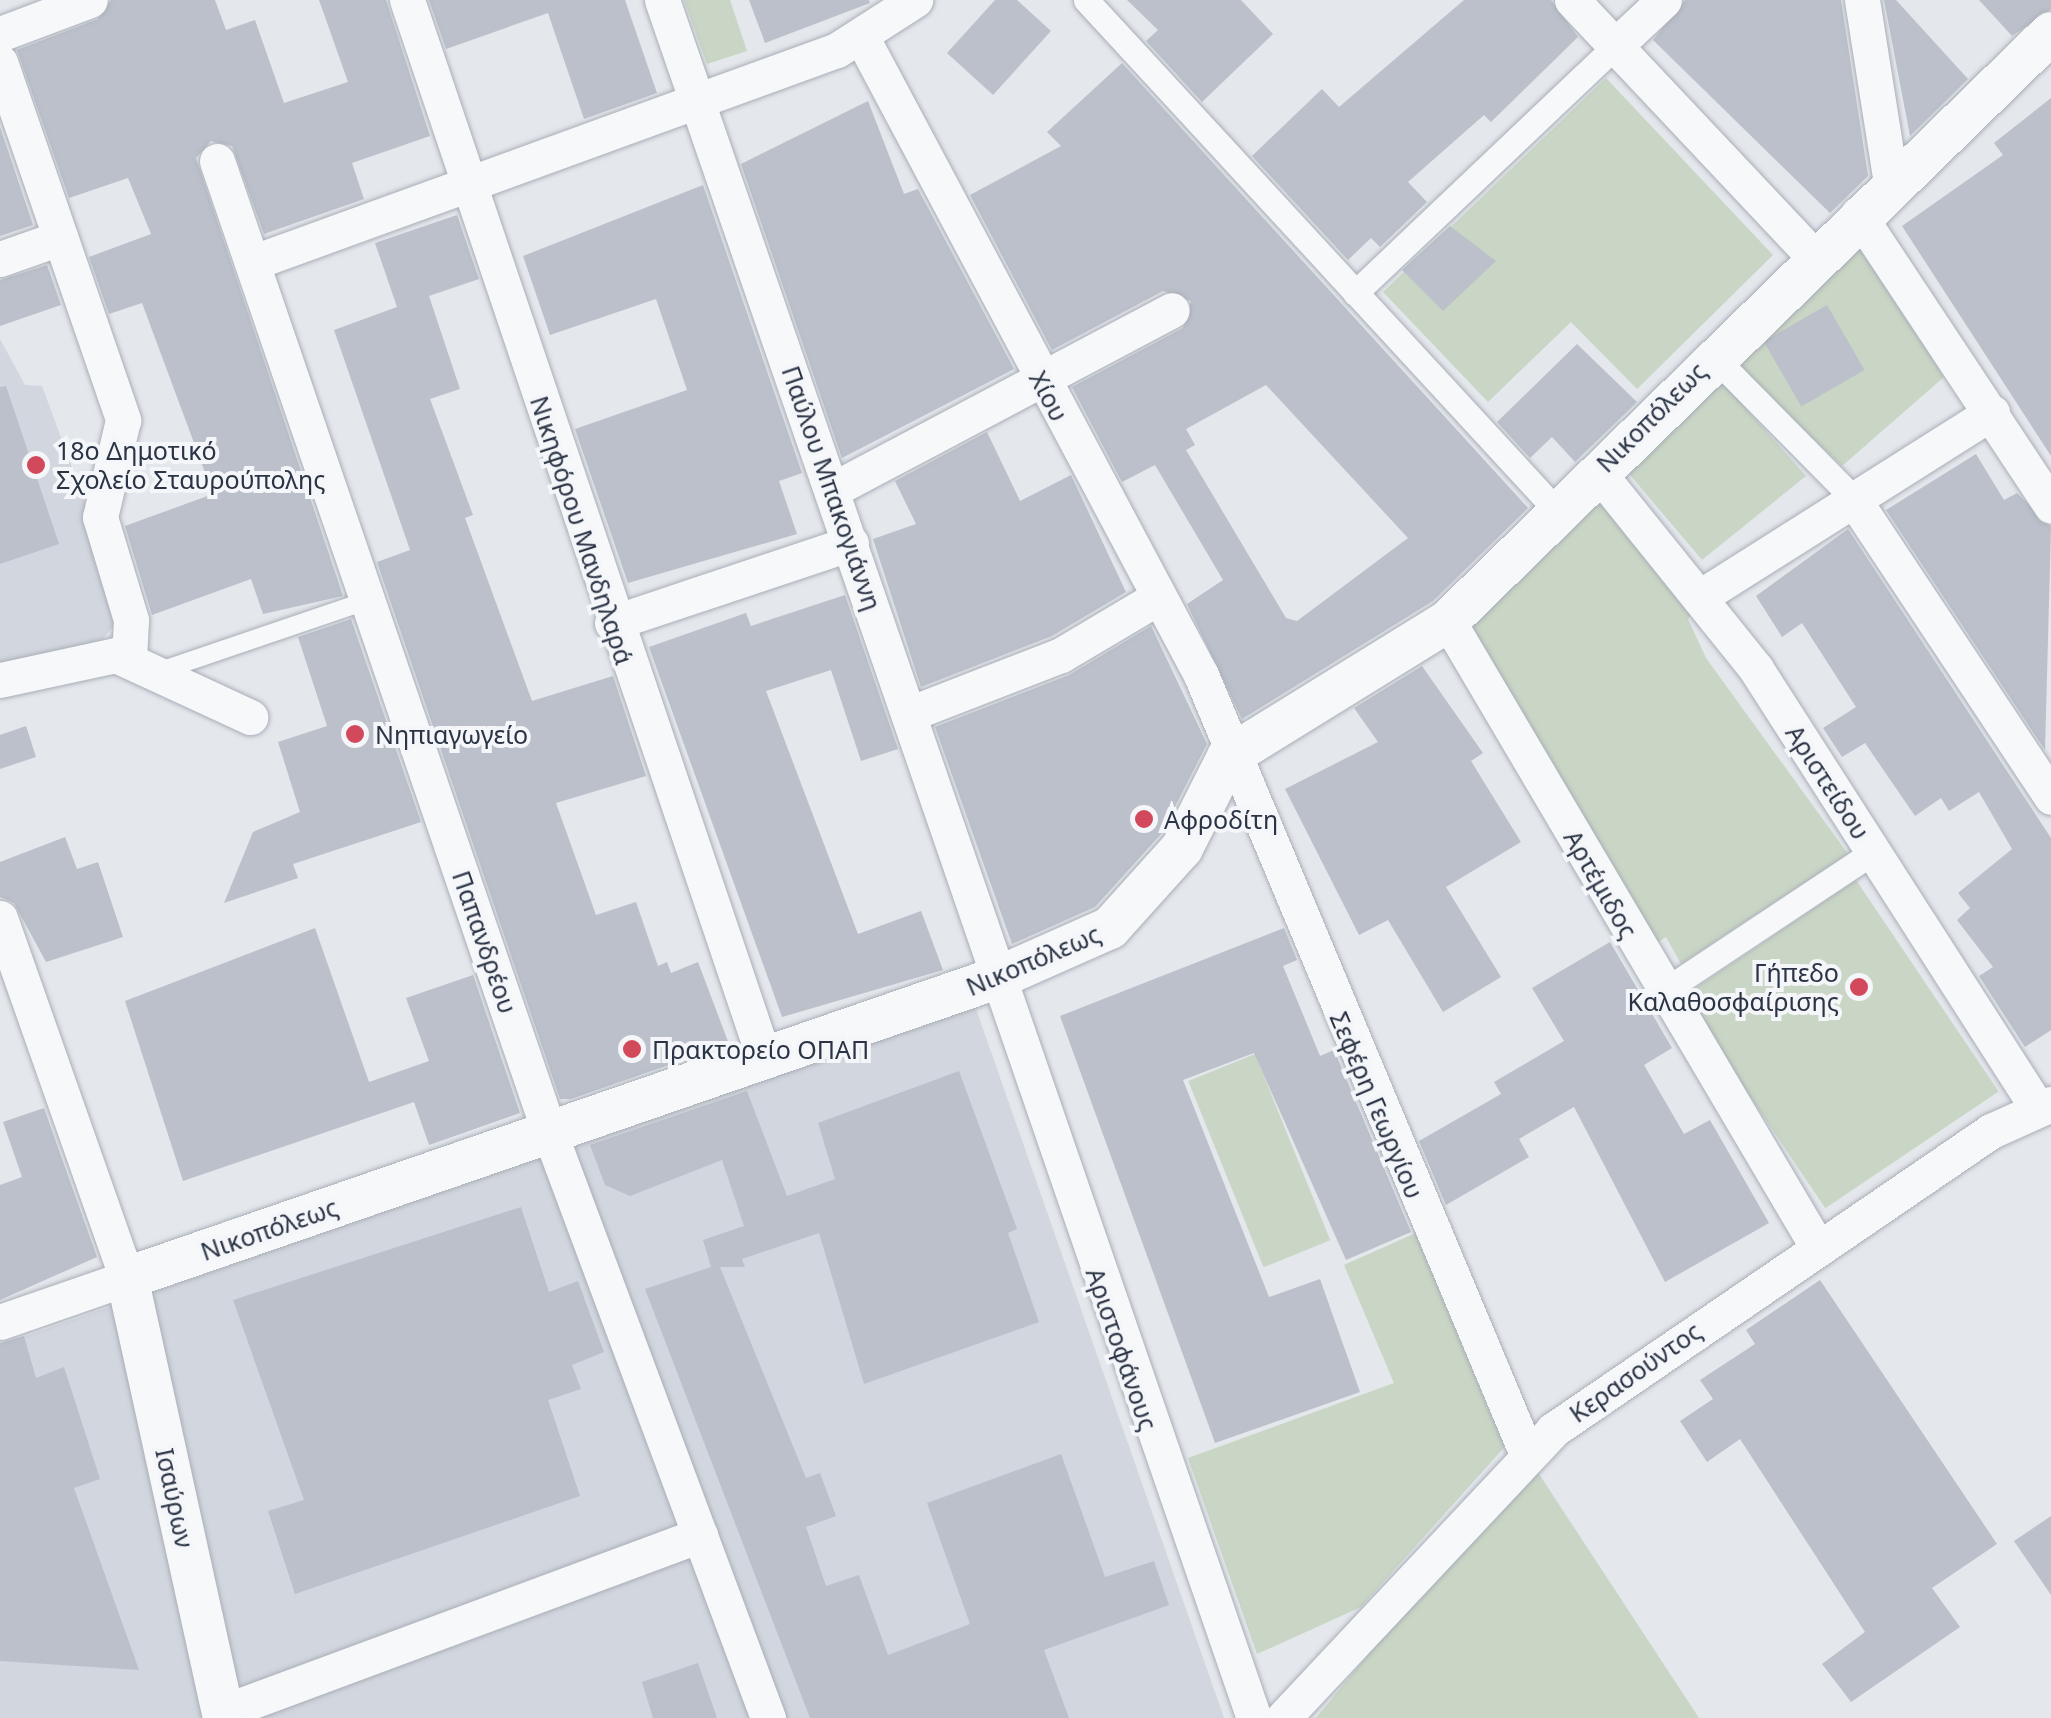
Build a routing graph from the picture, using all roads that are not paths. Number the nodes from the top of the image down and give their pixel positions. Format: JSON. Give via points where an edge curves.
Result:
{"nodes":[{"id":1,"x":90,"y":0,"type":"edge"},
{"id":2,"x":406,"y":0,"type":"edge"},
{"id":3,"x":662,"y":0,"type":"edge"},
{"id":4,"x":914,"y":0,"type":"edge"},
{"id":5,"x":1086,"y":0,"type":"edge"},
{"id":6,"x":1572,"y":0,"type":"edge"},
{"id":7,"x":1664,"y":0,"type":"edge"},
{"id":8,"x":1862,"y":0,"type":"edge"},
{"id":9,"x":0,"y":34,"type":"edge"},
{"id":10,"x":2050,"y":36,"type":"edge"},
{"id":11,"x":862,"y":38,"type":"junction"},
{"id":12,"x":1615,"y":46,"type":"junction"},
{"id":13,"x":0,"y":62,"type":"edge"},
{"id":14,"x":697,"y":101,"type":"junction"},
{"id":15,"x":217,"y":160,"type":"dead end"},
{"id":16,"x":1891,"y":183,"type":"junction"},
{"id":17,"x":468,"y":185,"type":"junction"},
{"id":18,"x":1858,"y":214,"type":"junction"},
{"id":19,"x":60,"y":238,"type":"junction"},
{"id":20,"x":1813,"y":256,"type":"junction"},
{"id":21,"x":0,"y":258,"type":"edge"},
{"id":22,"x":254,"y":262,"type":"junction"},
{"id":23,"x":1356,"y":293,"type":"junction"},
{"id":24,"x":1172,"y":310,"type":"dead end"},
{"id":25,"x":1712,"y":356,"type":"junction"},
{"id":26,"x":1042,"y":382,"type":"junction"},
{"id":27,"x":1992,"y":412,"type":"junction"},
{"id":28,"x":1597,"y":471,"type":"junction"},
{"id":29,"x":834,"y":489,"type":"junction"},
{"id":30,"x":1852,"y":497,"type":"junction"},
{"id":31,"x":2051,"y":506,"type":"edge"},
{"id":32,"x":1557,"y":511,"type":"junction"},
{"id":33,"x":851,"y":542,"type":"junction"},
{"id":34,"x":1703,"y":594,"type":"junction"},
{"id":35,"x":1157,"y":598,"type":"junction"},
{"id":36,"x":370,"y":600,"type":"junction"},
{"id":37,"x":1448,"y":622,"type":"junction"},
{"id":38,"x":612,"y":623,"type":"junction"},
{"id":39,"x":138,"y":667,"type":"junction"},
{"id":40,"x":0,"y":680,"type":"edge"},
{"id":41,"x":909,"y":714,"type":"junction"},
{"id":42,"x":250,"y":717,"type":"dead end"},
{"id":43,"x":1228,"y":757,"type":"junction"},
{"id":44,"x":2051,"y":796,"type":"edge"},
{"id":45,"x":1873,"y":852,"type":"junction"},
{"id":46,"x":0,"y":918,"type":"edge"},
{"id":47,"x":997,"y":978,"type":"junction"},
{"id":48,"x":1664,"y":991,"type":"junction"},
{"id":49,"x":764,"y":1058,"type":"junction"},
{"id":50,"x":2047,"y":1114,"type":"edge"},
{"id":51,"x":548,"y":1131,"type":"junction"},
{"id":52,"x":1818,"y":1248,"type":"junction"},
{"id":53,"x":127,"y":1278,"type":"junction"},
{"id":54,"x":0,"y":1322,"type":"edge"},
{"id":55,"x":1526,"y":1452,"type":"junction"},
{"id":56,"x":700,"y":1535,"type":"junction"},
{"id":57,"x":223,"y":1715,"type":"edge"},
{"id":58,"x":768,"y":1718,"type":"edge"},
{"id":59,"x":1254,"y":1718,"type":"edge"},
{"id":60,"x":1282,"y":1718,"type":"edge"}],
"edges":[{"from":1,"to":9,"type":"street"},
{"from":2,"to":17,"type":"street","name":"Νικηφόρου Μανδηλαρά"},
{"from":3,"to":14,"type":"street","name":"Παύλου Μπακογιάννη"},
{"from":4,"to":11,"type":"street"},
{"from":5,"to":23,"type":"street"},
{"from":6,"to":12,"type":"street"},
{"from":7,"to":12,"type":"street"},
{"from":8,"to":16,"type":"street"},
{"from":10,"to":16,"type":"street","name":"Νικοπόλεως"},
{"from":11,"to":14,"type":"street"},
{"from":11,"to":26,"type":"street","name":"Χίου"},
{"from":12,"to":20,"type":"street"},
{"from":12,"to":23,"type":"street"},
{"from":13,"to":19,"type":"street"},
{"from":14,"to":17,"type":"street"},
{"from":14,"to":29,"type":"street","name":"Παύλου Μπακογιάννη"},
{"from":15,"to":22,"type":"street","name":"Παπανδρέου"},
{"from":16,"to":18,"type":"street","name":"Νικοπόλεως"},
{"from":17,"to":22,"type":"street"},
{"from":17,"to":38,"type":"street","name":"Νικηφόρου Μανδηλαρά"},
{"from":18,"to":20,"type":"street","name":"Νικοπόλεως"},
{"from":18,"to":27,"type":"street"},
{"from":19,"to":21,"type":"street"},
{"from":19,"to":39,"type":"street","via":[[123,420],[100,517]]},
{"from":20,"to":25,"type":"street","name":"Νικοπόλεως"},
{"from":22,"to":36,"type":"street","name":"Παπανδρέου"},
{"from":23,"to":32,"type":"street"},
{"from":24,"to":26,"type":"street"},
{"from":25,"to":28,"type":"street","name":"Νικοπόλεως"},
{"from":25,"to":30,"type":"street"},
{"from":26,"to":29,"type":"street"},
{"from":26,"to":35,"type":"street","name":"Χίου"},
{"from":27,"to":30,"type":"street"},
{"from":27,"to":31,"type":"street"},
{"from":28,"to":32,"type":"street","name":"Νικοπόλεως"},
{"from":28,"to":34,"type":"street","name":"Αριστείδου"},
{"from":29,"to":33,"type":"street","name":"Παύλου Μπακογιάννη"},
{"from":30,"to":34,"type":"street"},
{"from":30,"to":44,"type":"street"},
{"from":32,"to":37,"type":"street","name":"Νικοπόλεως"},
{"from":33,"to":38,"type":"street"},
{"from":33,"to":41,"type":"street","name":"Παύλου Μπακογιάννη"},
{"from":34,"to":45,"type":"street","name":"Αριστείδου"},
{"from":35,"to":41,"type":"street","via":[[1061,655]]},
{"from":35,"to":43,"type":"street","name":"Χίου","via":[[1201,675]]},
{"from":36,"to":39,"type":"lane"},
{"from":36,"to":51,"type":"street","name":"Παπανδρέου"},
{"from":37,"to":43,"type":"street","name":"Νικοπόλεως"},
{"from":37,"to":48,"type":"street","name":"Αρτέμιδος"},
{"from":38,"to":49,"type":"street","name":"Νικηφόρου Μανδηλαρά"},
{"from":39,"to":40,"type":"street"},
{"from":39,"to":42,"type":"street"},
{"from":41,"to":47,"type":"street","name":"Παύλου Μπακογιάννη"},
{"from":43,"to":47,"type":"street","name":"Νικοπόλεως","via":[[1182,848],[1135,905],[1084,944]]},
{"from":43,"to":55,"type":"street","name":"Σεφέρη Γεωργίου"},
{"from":45,"to":48,"type":"street"},
{"from":45,"to":50,"type":"street","name":"Αριστείδου"},
{"from":46,"to":53,"type":"street"},
{"from":47,"to":49,"type":"street","name":"Νικοπόλεως"},
{"from":47,"to":59,"type":"street","name":"Αριστοφάνoυς"},
{"from":48,"to":52,"type":"street","name":"Αρτέμιδος"},
{"from":49,"to":51,"type":"street","name":"Νικοπόλεως"},
{"from":50,"to":52,"type":"street","name":"Κερασούντος"},
{"from":51,"to":53,"type":"street","name":"Νικοπόλεως"},
{"from":51,"to":56,"type":"street","name":"Παπανδρέου"},
{"from":52,"to":55,"type":"street","name":"Κερασούντος"},
{"from":53,"to":54,"type":"street","name":"Νικοπόλεως"},
{"from":53,"to":57,"type":"street","name":"Ισαύρων"},
{"from":55,"to":60,"type":"street","name":"Κερασούντος"},
{"from":56,"to":57,"type":"street"},
{"from":56,"to":58,"type":"street","name":"Παπανδρέου"}]}
